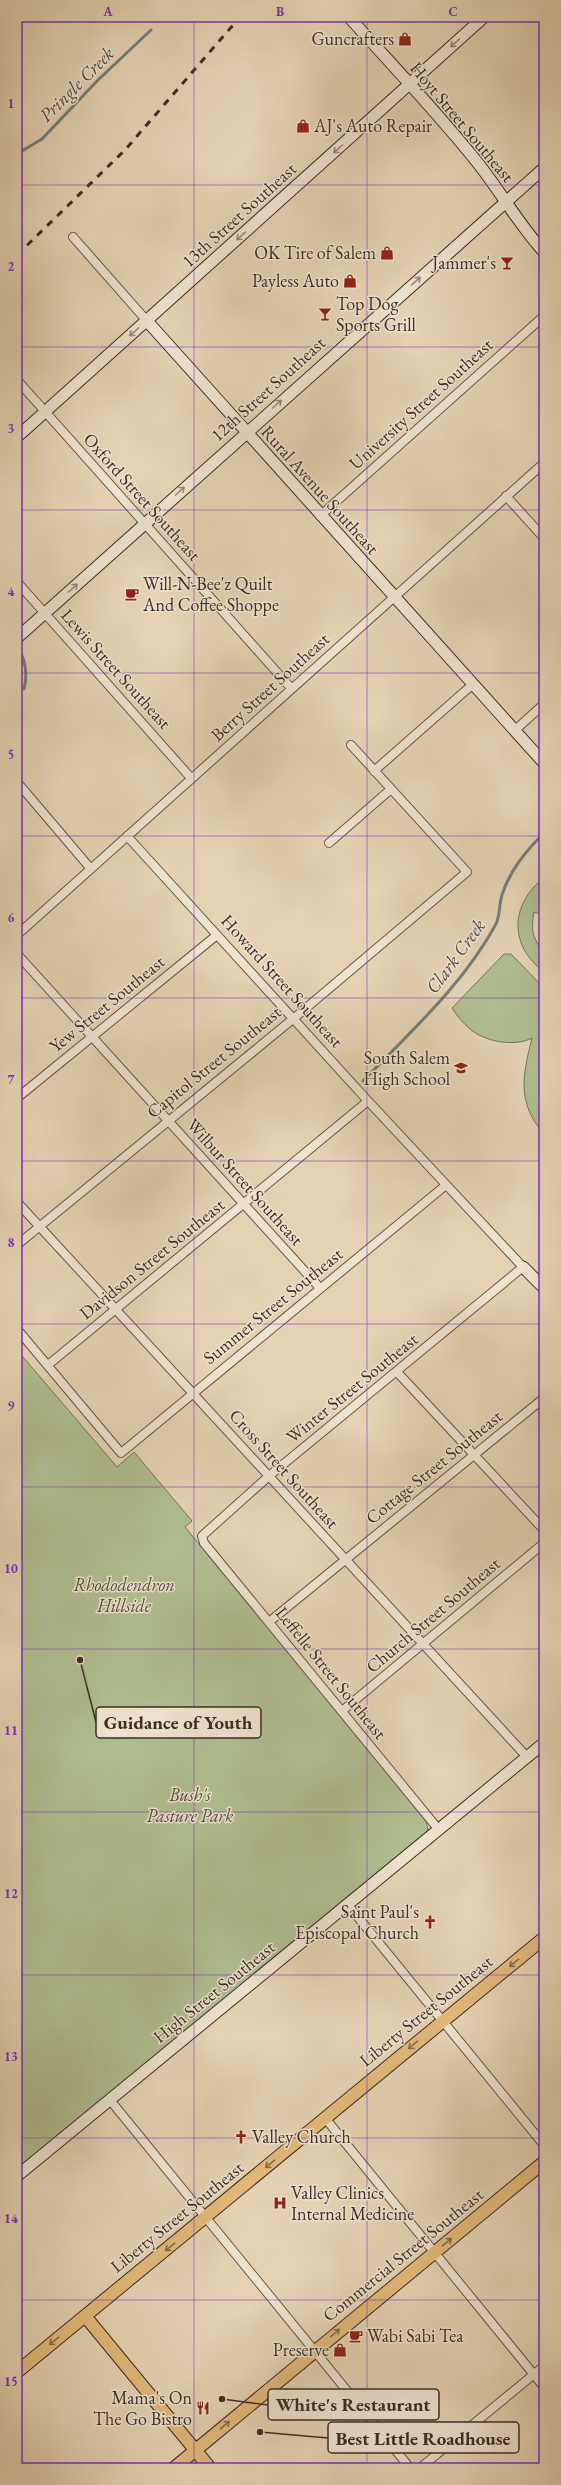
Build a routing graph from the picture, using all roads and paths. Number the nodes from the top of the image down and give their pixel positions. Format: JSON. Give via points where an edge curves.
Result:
{"nodes":[{"id":1,"x":349,"y":17,"type":"edge"},
{"id":2,"x":484,"y":17,"type":"edge"},
{"id":3,"x":409,"y":84,"type":"junction"},
{"id":4,"x":544,"y":168,"type":"edge"},
{"id":5,"x":506,"y":200,"type":"junction"},
{"id":6,"x":73,"y":238,"type":"dead end"},
{"id":7,"x":544,"y":252,"type":"edge"},
{"id":8,"x":544,"y":316,"type":"edge"},
{"id":9,"x":146,"y":321,"type":"junction"},
{"id":10,"x":17,"y":380,"type":"edge"},
{"id":11,"x":45,"y":412,"type":"junction"},
{"id":12,"x":246,"y":432,"type":"junction"},
{"id":13,"x":17,"y":437,"type":"edge"},
{"id":14,"x":544,"y":463,"type":"edge"},
{"id":15,"x":506,"y":496,"type":"junction"},
{"id":16,"x":320,"y":516,"type":"junction"},
{"id":17,"x":145,"y":524,"type":"junction"},
{"id":18,"x":544,"y":538,"type":"edge"},
{"id":19,"x":17,"y":582,"type":"edge"},
{"id":20,"x":393,"y":598,"type":"junction"},
{"id":21,"x":44,"y":613,"type":"junction"},
{"id":22,"x":20,"y":635,"type":"edge"},
{"id":23,"x":472,"y":685,"type":"junction"},
{"id":24,"x":291,"y":688,"type":"junction"},
{"id":25,"x":544,"y":704,"type":"edge"},
{"id":26,"x":514,"y":731,"type":"junction"},
{"id":27,"x":351,"y":745,"type":"dead end"},
{"id":28,"x":544,"y":763,"type":"edge"},
{"id":29,"x":374,"y":771,"type":"junction"},
{"id":30,"x":191,"y":778,"type":"junction"},
{"id":31,"x":17,"y":782,"type":"edge"},
{"id":32,"x":391,"y":789,"type":"junction"},
{"id":33,"x":127,"y":836,"type":"junction"},
{"id":34,"x":329,"y":843,"type":"dead end"},
{"id":35,"x":91,"y":868,"type":"junction"},
{"id":36,"x":17,"y":935,"type":"edge"},
{"id":37,"x":217,"y":935,"type":"junction"},
{"id":38,"x":17,"y":954,"type":"edge"},
{"id":39,"x":293,"y":1019,"type":"junction"},
{"id":40,"x":91,"y":1037,"type":"junction"},
{"id":41,"x":17,"y":1098,"type":"edge"},
{"id":42,"x":368,"y":1101,"type":"junction"},
{"id":43,"x":168,"y":1120,"type":"junction"},
{"id":44,"x":446,"y":1185,"type":"junction"},
{"id":45,"x":17,"y":1202,"type":"edge"},
{"id":46,"x":243,"y":1205,"type":"junction"},
{"id":47,"x":39,"y":1226,"type":"junction"},
{"id":48,"x":17,"y":1244,"type":"edge"},
{"id":49,"x":523,"y":1267,"type":"junction"},
{"id":50,"x":320,"y":1288,"type":"junction"},
{"id":51,"x":544,"y":1288,"type":"edge"},
{"id":52,"x":115,"y":1308,"type":"junction"},
{"id":53,"x":17,"y":1329,"type":"edge"},
{"id":54,"x":48,"y":1365,"type":"junction"},
{"id":55,"x":397,"y":1372,"type":"junction"},
{"id":56,"x":193,"y":1393,"type":"junction"},
{"id":57,"x":544,"y":1398,"type":"edge"},
{"id":58,"x":476,"y":1454,"type":"junction"},
{"id":59,"x":270,"y":1476,"type":"junction"},
{"id":60,"x":544,"y":1530,"type":"edge"},
{"id":61,"x":202,"y":1536,"type":"joint"},
{"id":62,"x":544,"y":1543,"type":"edge"},
{"id":63,"x":346,"y":1560,"type":"junction"},
{"id":64,"x":269,"y":1622,"type":"junction"},
{"id":65,"x":423,"y":1644,"type":"junction"},
{"id":66,"x":342,"y":1711,"type":"junction"},
{"id":67,"x":544,"y":1743,"type":"edge"},
{"id":68,"x":527,"y":1757,"type":"junction"},
{"id":69,"x":439,"y":1830,"type":"junction"},
{"id":70,"x":348,"y":1905,"type":"junction"},
{"id":71,"x":544,"y":1938,"type":"edge"},
{"id":72,"x":442,"y":2021,"type":"junction"},
{"id":73,"x":110,"y":2100,"type":"junction"},
{"id":74,"x":326,"y":2118,"type":"junction"},
{"id":75,"x":544,"y":2145,"type":"edge"},
{"id":76,"x":544,"y":2162,"type":"edge"},
{"id":77,"x":17,"y":2176,"type":"edge"},
{"id":78,"x":206,"y":2217,"type":"junction"},
{"id":79,"x":434,"y":2253,"type":"junction"},
{"id":80,"x":85,"y":2316,"type":"junction"},
{"id":81,"x":314,"y":2350,"type":"junction"},
{"id":82,"x":544,"y":2366,"type":"edge"},
{"id":83,"x":17,"y":2372,"type":"edge"},
{"id":84,"x":534,"y":2375,"type":"junction"},
{"id":85,"x":544,"y":2387,"type":"edge"},
{"id":86,"x":195,"y":2450,"type":"junction"},
{"id":87,"x":174,"y":2468,"type":"edge"},
{"id":88,"x":210,"y":2468,"type":"edge"},
{"id":89,"x":410,"y":2468,"type":"edge"},
{"id":90,"x":420,"y":2468,"type":"edge"}],
"edges":[{"from":1,"to":3,"type":"street","name":"Hoyt Street Southeast"},
{"from":2,"to":3,"type":"street","name":"13th Street Southeast","one_way":true},
{"from":3,"to":5,"type":"street","name":"Hoyt Street Southeast","via":[[449,128]]},
{"from":3,"to":9,"type":"street","name":"13th Street Southeast","one_way":true},
{"from":4,"to":5,"type":"street","name":"12th Street Southeast"},
{"from":5,"to":7,"type":"street","name":"Hoyt Street Southeast"},
{"from":12,"to":5,"type":"street","name":"12th Street Southeast","one_way":true},
{"from":6,"to":9,"type":"street","name":"Rural Avenue Southeast"},
{"from":8,"to":16,"type":"street","name":"University Street Southeast"},
{"from":9,"to":11,"type":"street","name":"13th Street Southeast","one_way":true},
{"from":9,"to":12,"type":"street","name":"Rural Avenue Southeast"},
{"from":10,"to":11,"type":"street","name":"Oxford Street Southeast"},
{"from":11,"to":13,"type":"street","name":"13th Street Southeast"},
{"from":11,"to":17,"type":"street","name":"Oxford Street Southeast"},
{"from":12,"to":16,"type":"street","name":"Rural Avenue Southeast"},
{"from":17,"to":12,"type":"street","name":"12th Street Southeast","one_way":true},
{"from":14,"to":15,"type":"street","name":"Berry Street Southeast"},
{"from":15,"to":18,"type":"street"},
{"from":15,"to":20,"type":"street","name":"Berry Street Southeast"},
{"from":16,"to":20,"type":"street","name":"Rural Avenue Southeast"},
{"from":21,"to":17,"type":"street","name":"12th Street Southeast","one_way":true},
{"from":17,"to":24,"type":"street","name":"Oxford Street Southeast"},
{"from":19,"to":21,"type":"street","name":"Lewis Street Southeast"},
{"from":20,"to":23,"type":"street","name":"Rural Avenue Southeast"},
{"from":20,"to":24,"type":"street","name":"Berry Street Southeast"},
{"from":21,"to":22,"type":"street","name":"12th Street Southeast"},
{"from":21,"to":30,"type":"street","name":"Lewis Street Southeast"},
{"from":23,"to":26,"type":"street","name":"Rural Avenue Southeast"},
{"from":23,"to":29,"type":"street"},
{"from":24,"to":30,"type":"street","name":"Berry Street Southeast"},
{"from":25,"to":26,"type":"street"},
{"from":26,"to":28,"type":"street","name":"Rural Avenue Southeast"},
{"from":27,"to":29,"type":"street"},
{"from":29,"to":32,"type":"street"},
{"from":30,"to":33,"type":"street","name":"Berry Street Southeast"},
{"from":31,"to":35,"type":"street"},
{"from":32,"to":34,"type":"street"},
{"from":32,"to":39,"type":"street","name":"Capitol Street Southeast","via":[[467,872]]},
{"from":33,"to":35,"type":"street","name":"Berry Street Southeast"},
{"from":33,"to":37,"type":"street","name":"Howard Street Southeast"},
{"from":35,"to":36,"type":"street","name":"Berry Street Southeast"},
{"from":37,"to":39,"type":"street","name":"Howard Street Southeast"},
{"from":37,"to":40,"type":"street","name":"Yew Street Southeast"},
{"from":38,"to":40,"type":"street","name":"Wilbur Street Southeast"},
{"from":39,"to":42,"type":"street","name":"Howard Street Southeast"},
{"from":39,"to":43,"type":"street","name":"Capitol Street Southeast"},
{"from":40,"to":41,"type":"street","name":"Yew Street Southeast"},
{"from":40,"to":43,"type":"street","name":"Wilbur Street Southeast"},
{"from":42,"to":44,"type":"street","name":"Howard Street Southeast"},
{"from":42,"to":46,"type":"street","name":"Davidson Street Southeast"},
{"from":43,"to":46,"type":"street","name":"Wilbur Street Southeast"},
{"from":43,"to":47,"type":"street","name":"Capitol Street Southeast"},
{"from":44,"to":49,"type":"street","name":"Howard Street Southeast"},
{"from":44,"to":50,"type":"street","name":"Summer Street Southeast"},
{"from":45,"to":47,"type":"street","name":"Cross Street Southeast"},
{"from":46,"to":50,"type":"street","name":"Wilbur Street Southeast"},
{"from":46,"to":52,"type":"street","name":"Davidson Street Southeast"},
{"from":47,"to":48,"type":"street","name":"Capitol Street Southeast"},
{"from":47,"to":52,"type":"street","name":"Cross Street Southeast"},
{"from":49,"to":51,"type":"street","name":"Howard Street Southeast"},
{"from":49,"to":55,"type":"street","name":"Winter Street Southeast"},
{"from":50,"to":56,"type":"street","name":"Summer Street Southeast"},
{"from":52,"to":54,"type":"street","name":"Davidson Street Southeast"},
{"from":52,"to":56,"type":"street","name":"Cross Street Southeast"},
{"from":53,"to":54,"type":"street"},
{"from":54,"to":56,"type":"street","name":"Summer Street Southeast","via":[[121,1453]]},
{"from":55,"to":58,"type":"street"},
{"from":55,"to":59,"type":"street","name":"Winter Street Southeast"},
{"from":56,"to":59,"type":"street","name":"Cross Street Southeast"},
{"from":57,"to":58,"type":"street","name":"Cottage Street Southeast"},
{"from":58,"to":60,"type":"street"},
{"from":58,"to":63,"type":"street","name":"Cottage Street Southeast"},
{"from":59,"to":61,"type":"street","name":"Winter Street Southeast"},
{"from":59,"to":63,"type":"street","name":"Cross Street Southeast"},
{"from":61,"to":64,"type":"street","name":"Leffelle Street Southeast","via":[[204,1543]]},
{"from":62,"to":65,"type":"street","name":"Church Street Southeast"},
{"from":63,"to":64,"type":"street","name":"Cottage Street Southeast"},
{"from":63,"to":65,"type":"street","name":"Cross Street Southeast"},
{"from":64,"to":66,"type":"street","name":"Leffelle Street Southeast"},
{"from":65,"to":66,"type":"street","name":"Church Street Southeast"},
{"from":65,"to":68,"type":"street","name":"Cross Street Southeast"},
{"from":66,"to":69,"type":"street","name":"Leffelle Street Southeast"},
{"from":67,"to":68,"type":"street","name":"High Street Southeast"},
{"from":68,"to":69,"type":"street","name":"High Street Southeast"},
{"from":69,"to":70,"type":"street","name":"High Street Southeast"},
{"from":70,"to":72,"type":"street"},
{"from":70,"to":73,"type":"street","name":"High Street Southeast"},
{"from":71,"to":72,"type":"main road","name":"Liberty Street Southeast","one_way":true},
{"from":72,"to":74,"type":"main road","name":"Liberty Street Southeast","one_way":true},
{"from":72,"to":75,"type":"street"},
{"from":73,"to":77,"type":"street","name":"High Street Southeast"},
{"from":73,"to":78,"type":"street"},
{"from":74,"to":78,"type":"main road","name":"Liberty Street Southeast","one_way":true},
{"from":74,"to":79,"type":"street"},
{"from":79,"to":76,"type":"main road","name":"Commercial Street Southeast","one_way":true},
{"from":78,"to":80,"type":"main road","name":"Liberty Street Southeast","one_way":true},
{"from":78,"to":81,"type":"street"},
{"from":81,"to":79,"type":"main road","name":"Commercial Street Southeast","one_way":true},
{"from":79,"to":84,"type":"street"},
{"from":80,"to":83,"type":"main road","name":"Liberty Street Southeast","one_way":true},
{"from":80,"to":86,"type":"main road"},
{"from":86,"to":81,"type":"main road","name":"Commercial Street Southeast","one_way":true},
{"from":81,"to":89,"type":"street"},
{"from":82,"to":84,"type":"street"},
{"from":84,"to":85,"type":"street"},
{"from":84,"to":90,"type":"street"},
{"from":86,"to":87,"type":"main road","name":"Commercial Street Southeast"},
{"from":86,"to":88,"type":"main road"}]}
